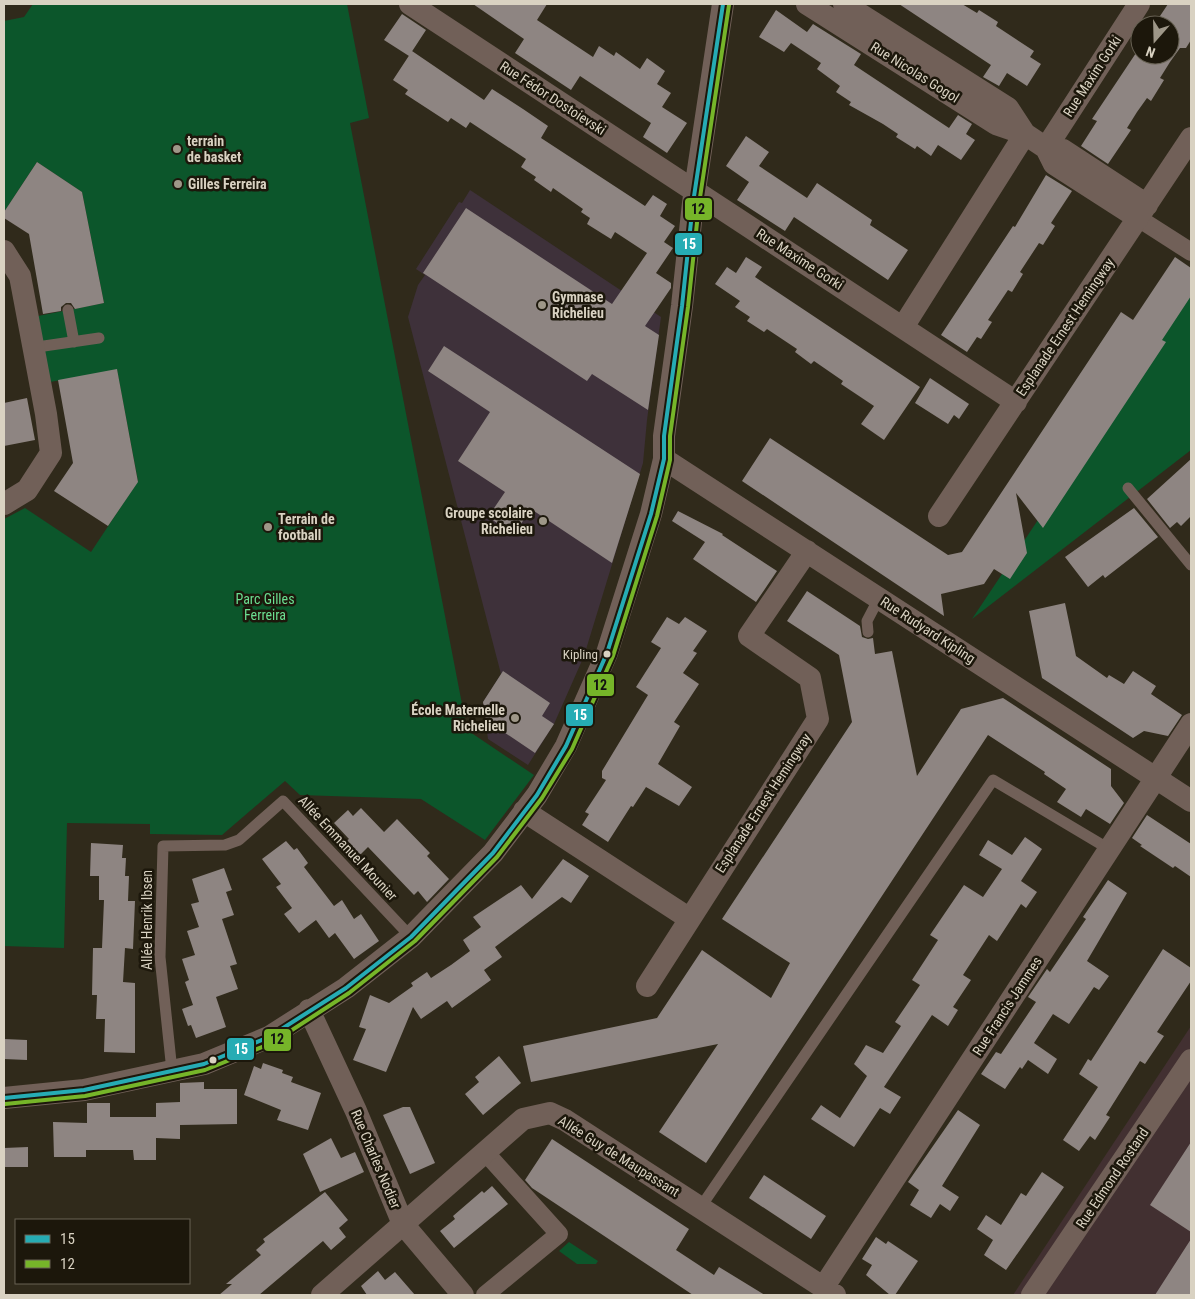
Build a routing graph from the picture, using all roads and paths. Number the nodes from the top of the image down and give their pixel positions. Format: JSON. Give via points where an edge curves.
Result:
{"nodes":[{"id":1,"x":410,"y":4,"type":"edge"},
{"id":2,"x":723,"y":4,"type":"edge"},
{"id":3,"x":807,"y":4,"type":"edge"},
{"id":4,"x":844,"y":4,"type":"edge"},
{"id":5,"x":1138,"y":4,"type":"edge"},
{"id":6,"x":1025,"y":134,"type":"junction"},
{"id":7,"x":1191,"y":138,"type":"edge"},
{"id":8,"x":1046,"y":148,"type":"junction"},
{"id":9,"x":696,"y":192,"type":"junction"},
{"id":10,"x":1142,"y":211,"type":"junction"},
{"id":11,"x":4,"y":251,"type":"edge"},
{"id":12,"x":1191,"y":252,"type":"edge"},
{"id":13,"x":68,"y":310,"type":"dead end"},
{"id":14,"x":903,"y":327,"type":"junction"},
{"id":15,"x":98,"y":338,"type":"dead end"},
{"id":16,"x":74,"y":342,"type":"junction"},
{"id":17,"x":33,"y":351,"type":"junction"},
{"id":18,"x":1016,"y":402,"type":"junction"},
{"id":19,"x":664,"y":459,"type":"junction"},
{"id":20,"x":1128,"y":488,"type":"dead end"},
{"id":21,"x":4,"y":504,"type":"edge"},
{"id":22,"x":940,"y":516,"type":"dead end"},
{"id":23,"x":807,"y":551,"type":"junction"},
{"id":24,"x":1191,"y":565,"type":"edge"},
{"id":25,"x":878,"y":598,"type":"junction"},
{"id":26,"x":868,"y":632,"type":"dead end"},
{"id":27,"x":1191,"y":724,"type":"edge"},
{"id":28,"x":1156,"y":778,"type":"junction"},
{"id":29,"x":1191,"y":800,"type":"edge"},
{"id":30,"x":524,"y":811,"type":"junction"},
{"id":31,"x":239,"y":840,"type":"joint"},
{"id":32,"x":1109,"y":849,"type":"junction"},
{"id":33,"x":690,"y":919,"type":"junction"},
{"id":34,"x":411,"y":937,"type":"junction"},
{"id":35,"x":647,"y":986,"type":"dead end"},
{"id":36,"x":309,"y":1010,"type":"junction"},
{"id":37,"x":1191,"y":1060,"type":"edge"},
{"id":38,"x":172,"y":1071,"type":"junction"},
{"id":39,"x":4,"y":1098,"type":"edge"},
{"id":40,"x":485,"y":1152,"type":"junction"},
{"id":41,"x":700,"y":1208,"type":"junction"},
{"id":42,"x":403,"y":1224,"type":"junction"},
{"id":43,"x":829,"y":1292,"type":"edge"},
{"id":44,"x":322,"y":1295,"type":"edge"},
{"id":45,"x":463,"y":1295,"type":"edge"},
{"id":46,"x":485,"y":1295,"type":"edge"},
{"id":47,"x":1032,"y":1295,"type":"edge"}],
"edges":[{"from":1,"to":9,"type":"street","name":"Rue Fédor Dostoievski"},
{"from":2,"to":9,"type":"street"},
{"from":3,"to":6,"type":"street","name":"Rue Nicolas Gogol","via":[[996,124]]},
{"from":4,"to":6,"type":"street","name":"Rue Nicolas Gogol","via":[[1008,108]]},
{"from":5,"to":8,"type":"street","name":"Rue Maxim Gorki"},
{"from":6,"to":8,"type":"street","name":"Rue Nicolas Gogol"},
{"from":6,"to":14,"type":"street"},
{"from":7,"to":10,"type":"street","name":"Esplanade Ernest Hemingway"},
{"from":8,"to":10,"type":"street","name":"Rue Nicolas Gogol","via":[[1054,164]]},
{"from":9,"to":14,"type":"street","name":"Rue Maxime Gorki"},
{"from":9,"to":19,"type":"street","via":[[664,436]]},
{"from":10,"to":12,"type":"street"},
{"from":10,"to":18,"type":"street","name":"Esplanade Ernest Hemingway"},
{"from":11,"to":17,"type":"street","via":[[20,276]]},
{"from":13,"to":16,"type":"lane"},
{"from":14,"to":18,"type":"street","name":"Rue Maxime Gorki"},
{"from":15,"to":16,"type":"lane"},
{"from":16,"to":17,"type":"lane","via":[[44,346]]},
{"from":17,"to":21,"type":"street","via":[[51,452],[27,490]]},
{"from":18,"to":22,"type":"street","name":"Esplanade Ernest Hemingway"},
{"from":19,"to":23,"type":"street","name":"Rue Rudyard Kipling"},
{"from":19,"to":30,"type":"street","via":[[638,561],[607,653],[566,746]]},
{"from":20,"to":24,"type":"lane"},
{"from":23,"to":25,"type":"street","name":"Rue Rudyard Kipling"},
{"from":23,"to":33,"type":"street","name":"Esplanade Ernest Hemingway","via":[[748,636],[810,678],[818,719]]},
{"from":25,"to":26,"type":"lane","via":[[867,621]]},
{"from":25,"to":28,"type":"street","name":"Rue Rudyard Kipling"},
{"from":27,"to":28,"type":"street","name":"Rue Francis Jammes"},
{"from":28,"to":29,"type":"street","name":"Rue Rudyard Kipling"},
{"from":28,"to":32,"type":"street","name":"Rue Francis Jammes"},
{"from":30,"to":33,"type":"street"},
{"from":30,"to":34,"type":"street","via":[[468,881]]},
{"from":31,"to":34,"type":"lane","name":"Allée Emmanuel Mounier","via":[[283,801]]},
{"from":31,"to":38,"type":"lane","name":"Allée Henrik Ibsen","via":[[225,845],[162,846],[160,957]]},
{"from":32,"to":41,"type":"lane","via":[[993,780]]},
{"from":32,"to":43,"type":"street","name":"Rue Francis Jammes"},
{"from":33,"to":35,"type":"street","name":"Esplanade Ernest Hemingway"},
{"from":34,"to":36,"type":"street","via":[[346,988]]},
{"from":36,"to":38,"type":"street","via":[[269,1037],[204,1064]]},
{"from":36,"to":42,"type":"street","name":"Rue Charles Nodier"},
{"from":37,"to":47,"type":"street","name":"Rue Edmond Rostand"},
{"from":38,"to":39,"type":"street","via":[[84,1090]]},
{"from":40,"to":41,"type":"street","name":"Allée Guy de Maupassant","via":[[523,1119],[550,1113]]},
{"from":40,"to":42,"type":"street","name":"Allée Guy de Maupassant"},
{"from":40,"to":46,"type":"street","via":[[559,1234]]},
{"from":41,"to":43,"type":"street","name":"Allée Guy de Maupassant"},
{"from":42,"to":44,"type":"street","name":"Allée Guy de Maupassant"},
{"from":42,"to":45,"type":"street","name":"Rue Charles Nodier"}]}
